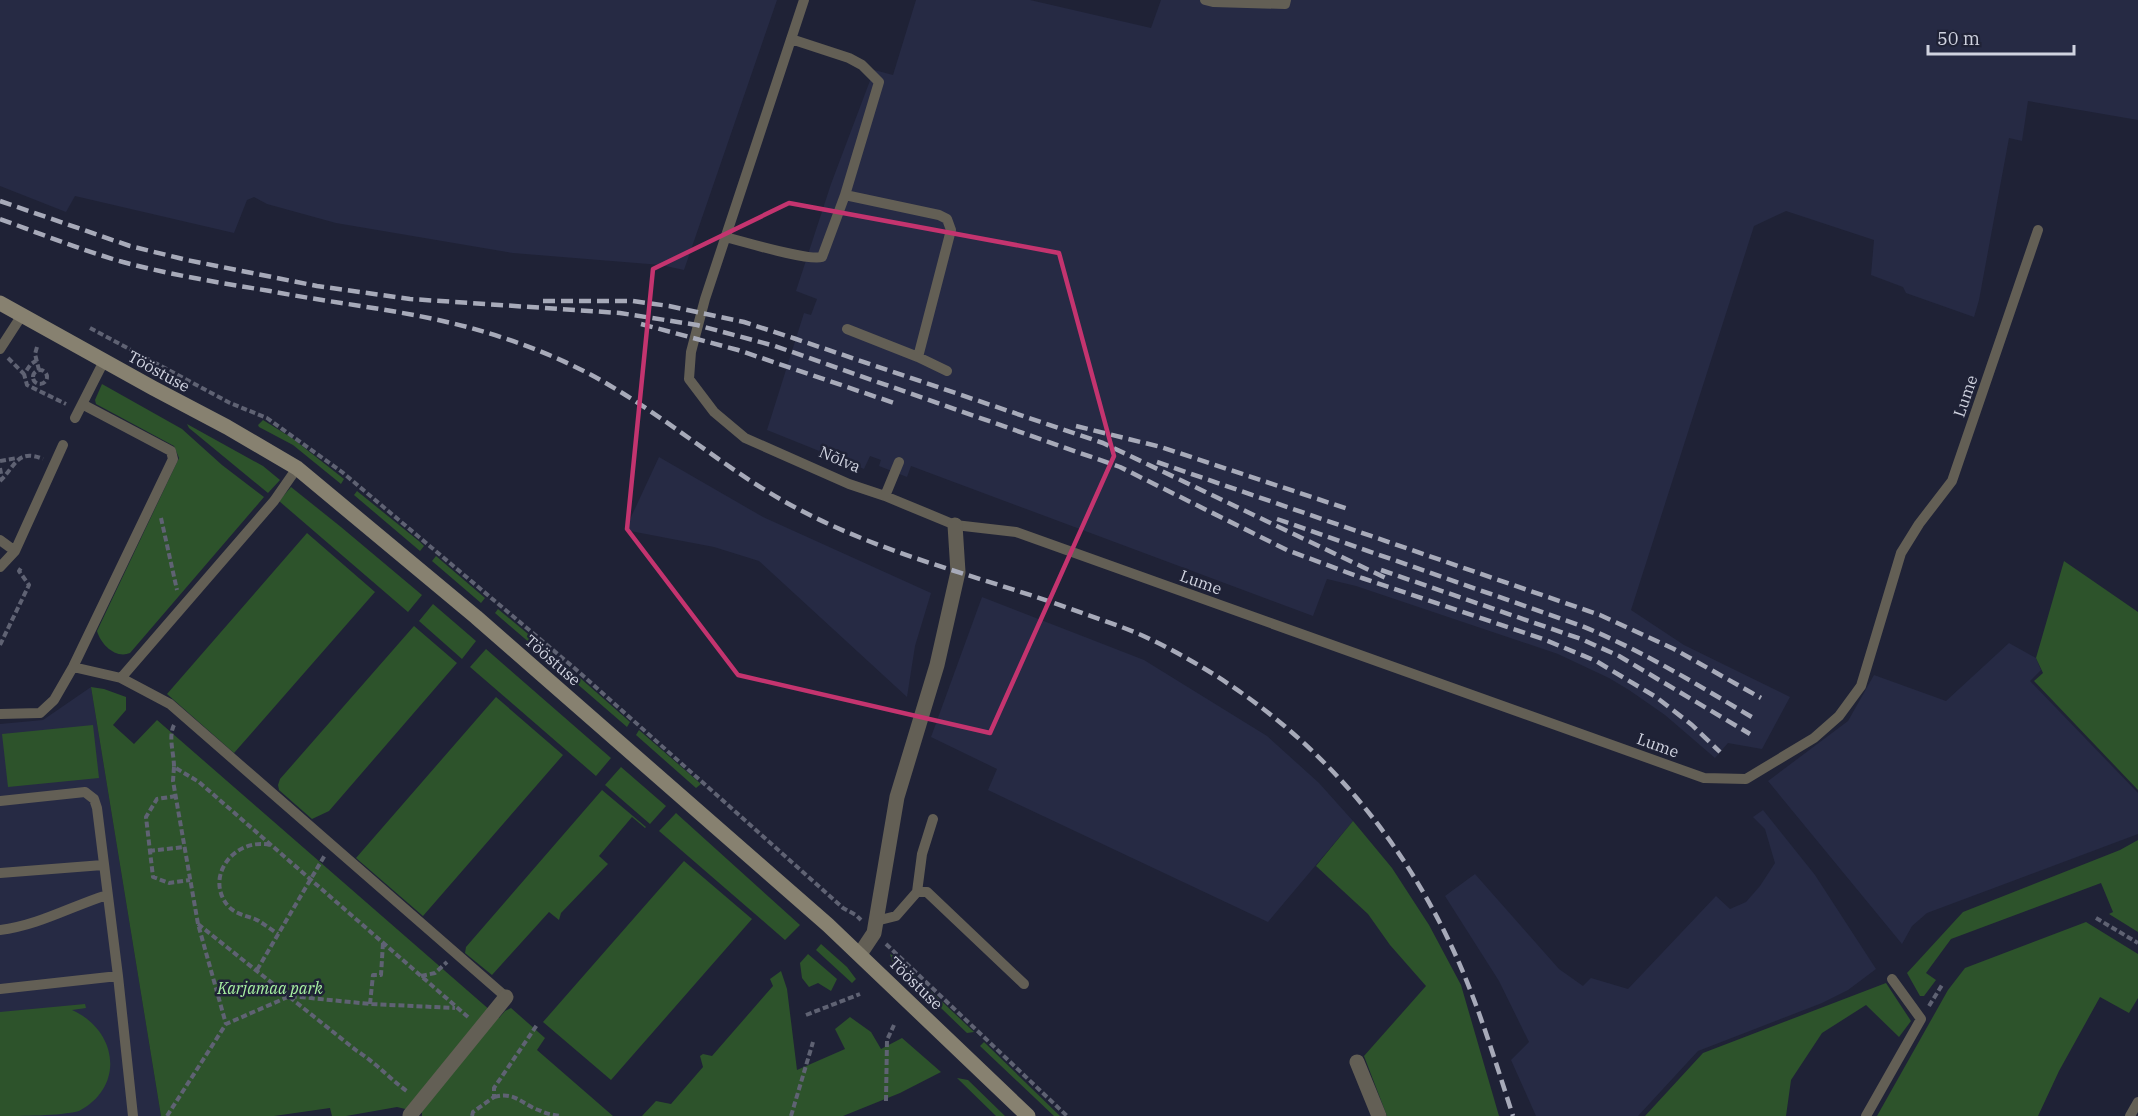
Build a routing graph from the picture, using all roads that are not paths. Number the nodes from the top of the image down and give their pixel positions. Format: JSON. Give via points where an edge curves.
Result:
{"nodes":[{"id":1,"x":804,"y":0,"type":"edge"},
{"id":2,"x":1206,"y":0,"type":"edge"},
{"id":3,"x":1286,"y":0,"type":"edge"},
{"id":4,"x":791,"y":39,"type":"junction"},
{"id":5,"x":845,"y":195,"type":"junction"},
{"id":6,"x":2038,"y":230,"type":"dead end"},
{"id":7,"x":725,"y":237,"type":"junction"},
{"id":8,"x":0,"y":303,"type":"edge"},
{"id":9,"x":22,"y":315,"type":"junction"},
{"id":10,"x":847,"y":329,"type":"dead end"},
{"id":11,"x":1,"y":348,"type":"edge"},
{"id":12,"x":918,"y":357,"type":"junction"},
{"id":13,"x":104,"y":361,"type":"junction"},
{"id":14,"x":947,"y":371,"type":"dead end"},
{"id":15,"x":63,"y":445,"type":"dead end"},
{"id":16,"x":899,"y":462,"type":"dead end"},
{"id":17,"x":297,"y":468,"type":"junction"},
{"id":18,"x":885,"y":496,"type":"junction"},
{"id":19,"x":955,"y":525,"type":"junction"},
{"id":20,"x":0,"y":540,"type":"edge"},
{"id":21,"x":15,"y":551,"type":"junction"},
{"id":22,"x":0,"y":567,"type":"edge"},
{"id":23,"x":73,"y":667,"type":"junction"},
{"id":24,"x":121,"y":678,"type":"junction"},
{"id":25,"x":0,"y":714,"type":"edge"},
{"id":26,"x":0,"y":801,"type":"edge"},
{"id":27,"x":933,"y":819,"type":"dead end"},
{"id":28,"x":103,"y":865,"type":"junction"},
{"id":29,"x":0,"y":873,"type":"edge"},
{"id":30,"x":917,"y":892,"type":"junction"},
{"id":31,"x":107,"y":895,"type":"junction"},
{"id":32,"x":876,"y":921,"type":"junction"},
{"id":33,"x":0,"y":930,"type":"edge"},
{"id":34,"x":860,"y":954,"type":"junction"},
{"id":35,"x":118,"y":976,"type":"junction"},
{"id":36,"x":1892,"y":979,"type":"dead end"},
{"id":37,"x":1024,"y":984,"type":"dead end"},
{"id":38,"x":0,"y":989,"type":"edge"},
{"id":39,"x":506,"y":997,"type":"joint"},
{"id":40,"x":1357,"y":1062,"type":"dead end"},
{"id":41,"x":2138,"y":1102,"type":"edge"},
{"id":42,"x":133,"y":1116,"type":"edge"},
{"id":43,"x":408,"y":1116,"type":"edge"},
{"id":44,"x":1028,"y":1116,"type":"edge"},
{"id":45,"x":1379,"y":1116,"type":"edge"},
{"id":46,"x":1866,"y":1116,"type":"edge"},
{"id":47,"x":2130,"y":1116,"type":"edge"}],
"edges":[{"from":1,"to":4,"type":"lane","name":"Nõlva"},
{"from":2,"to":3,"type":"lane","via":[[1285,4]]},
{"from":4,"to":5,"type":"lane","via":[[849,58],[879,82]]},
{"from":4,"to":7,"type":"lane","name":"Nõlva"},
{"from":5,"to":7,"type":"lane","via":[[822,257],[816,259]]},
{"from":5,"to":12,"type":"lane","via":[[947,219],[951,230]]},
{"from":6,"to":19,"type":"lane","name":"Lume","via":[[1952,481],[1901,553],[1861,686],[1839,716],[1814,738],[1746,779],[1704,778],[1016,532]]},
{"from":7,"to":18,"type":"lane","name":"Nõlva","via":[[697,325],[689,380],[714,412],[745,438]]},
{"from":8,"to":9,"type":"street","name":"Tööstuse"},
{"from":9,"to":11,"type":"lane"},
{"from":9,"to":13,"type":"street","name":"Tööstuse"},
{"from":10,"to":12,"type":"lane"},
{"from":12,"to":14,"type":"lane"},
{"from":13,"to":17,"type":"street","name":"Tööstuse"},
{"from":13,"to":23,"type":"lane","via":[[78,411],[171,451],[173,459]]},
{"from":15,"to":21,"type":"lane"},
{"from":16,"to":18,"type":"lane"},
{"from":17,"to":24,"type":"lane","via":[[274,501]]},
{"from":17,"to":34,"type":"street","name":"Tööstuse","via":[[628,748]]},
{"from":18,"to":19,"type":"lane","name":"Nõlva"},
{"from":19,"to":32,"type":"street","via":[[958,572],[937,665],[897,797]]},
{"from":20,"to":21,"type":"lane"},
{"from":21,"to":22,"type":"lane"},
{"from":23,"to":24,"type":"lane"},
{"from":23,"to":25,"type":"lane","via":[[54,700],[40,713]]},
{"from":24,"to":39,"type":"lane","via":[[181,713]]},
{"from":26,"to":28,"type":"lane","via":[[85,792],[97,808]]},
{"from":27,"to":30,"type":"lane","via":[[922,854]]},
{"from":28,"to":29,"type":"lane"},
{"from":28,"to":31,"type":"lane"},
{"from":30,"to":32,"type":"lane","via":[[896,916]]},
{"from":30,"to":37,"type":"lane","via":[[927,892]]},
{"from":31,"to":33,"type":"lane","via":[[38,921]]},
{"from":31,"to":35,"type":"lane"},
{"from":32,"to":34,"type":"street","via":[[874,933]]},
{"from":34,"to":44,"type":"street","name":"Tööstuse"},
{"from":35,"to":38,"type":"lane"},
{"from":35,"to":42,"type":"lane"},
{"from":36,"to":46,"type":"lane","via":[[1921,1019]]},
{"from":39,"to":43,"type":"street"},
{"from":40,"to":45,"type":"street"},
{"from":41,"to":47,"type":"lane"}]}
